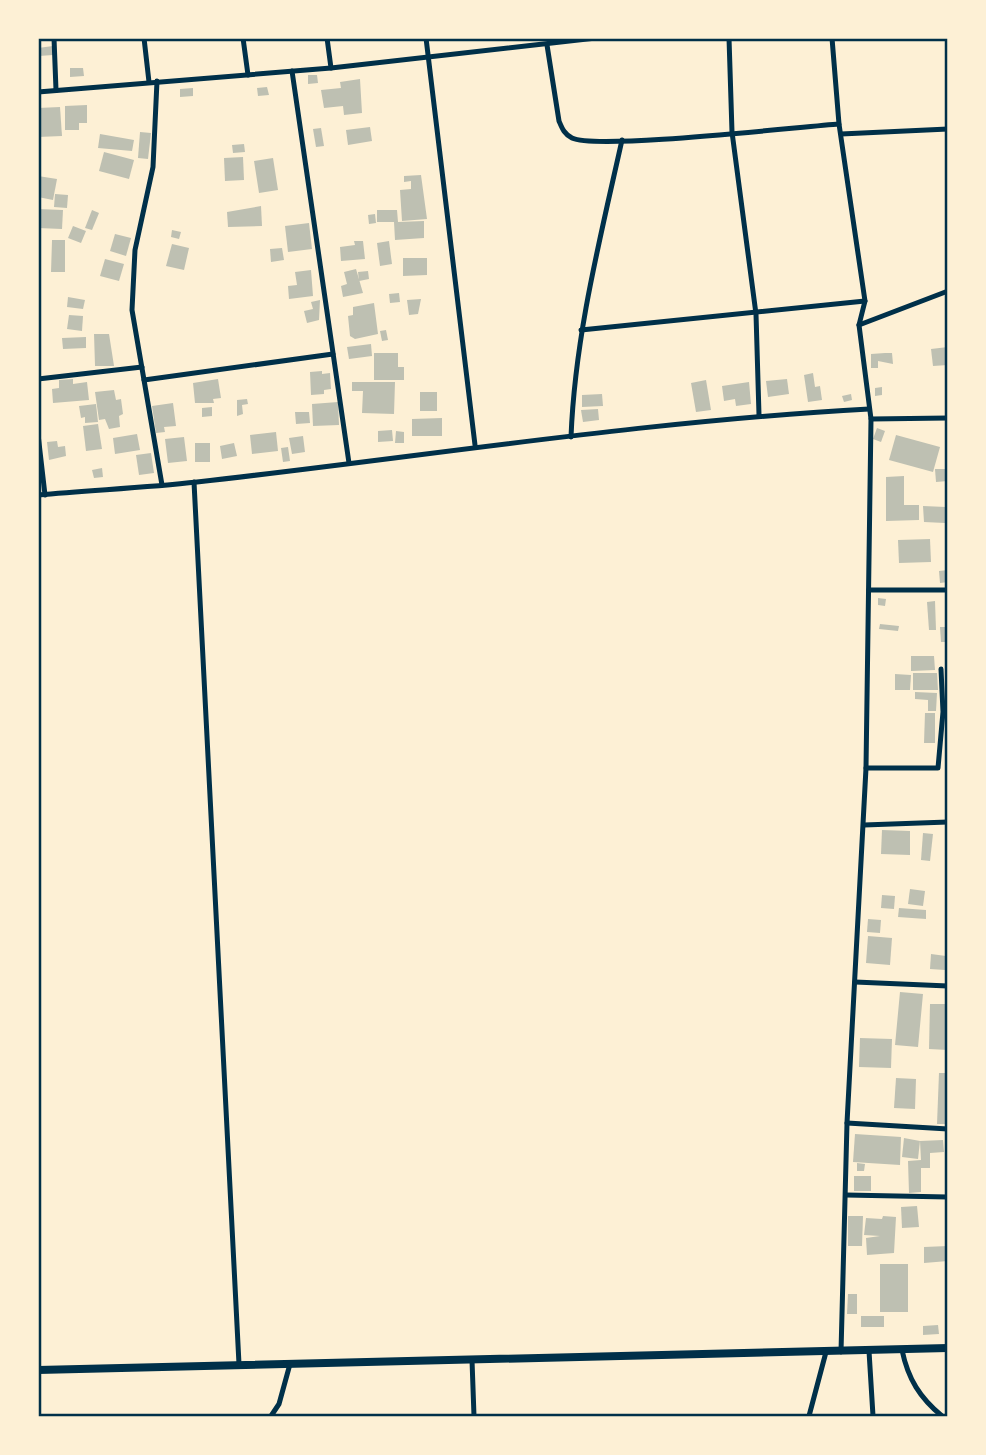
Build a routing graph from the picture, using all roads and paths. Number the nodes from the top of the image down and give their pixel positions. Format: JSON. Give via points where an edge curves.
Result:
{"nodes":[{"id":1,"x":54,"y":38,"type":"edge"},
{"id":2,"x":144,"y":38,"type":"edge"},
{"id":3,"x":243,"y":38,"type":"edge"},
{"id":4,"x":327,"y":38,"type":"edge"},
{"id":5,"x":426,"y":38,"type":"edge"},
{"id":6,"x":513,"y":38,"type":"edge"},
{"id":7,"x":596,"y":38,"type":"edge"},
{"id":8,"x":729,"y":38,"type":"edge"},
{"id":9,"x":832,"y":38,"type":"edge"},
{"id":10,"x":563,"y":41,"type":"edge"},
{"id":11,"x":547,"y":46,"type":"junction"},
{"id":12,"x":514,"y":47,"type":"junction"},
{"id":13,"x":428,"y":55,"type":"junction"},
{"id":14,"x":331,"y":68,"type":"junction"},
{"id":15,"x":292,"y":71,"type":"junction"},
{"id":16,"x":248,"y":75,"type":"junction"},
{"id":17,"x":157,"y":81,"type":"junction"},
{"id":18,"x":149,"y":82,"type":"junction"},
{"id":19,"x":56,"y":90,"type":"junction"},
{"id":20,"x":38,"y":92,"type":"edge"},
{"id":21,"x":839,"y":124,"type":"junction"},
{"id":22,"x":947,"y":129,"type":"edge"},
{"id":23,"x":732,"y":132,"type":"junction"},
{"id":24,"x":841,"y":134,"type":"junction"},
{"id":25,"x":622,"y":140,"type":"junction"},
{"id":26,"x":947,"y":291,"type":"edge"},
{"id":27,"x":865,"y":301,"type":"junction"},
{"id":28,"x":756,"y":314,"type":"junction"},
{"id":29,"x":859,"y":325,"type":"junction"},
{"id":30,"x":581,"y":330,"type":"junction"},
{"id":31,"x":333,"y":354,"type":"junction"},
{"id":32,"x":142,"y":367,"type":"junction"},
{"id":33,"x":38,"y":379,"type":"edge"},
{"id":34,"x":144,"y":380,"type":"junction"},
{"id":35,"x":869,"y":409,"type":"junction"},
{"id":36,"x":759,"y":415,"type":"junction"},
{"id":37,"x":947,"y":418,"type":"edge"},
{"id":38,"x":871,"y":419,"type":"junction"},
{"id":39,"x":38,"y":434,"type":"edge"},
{"id":40,"x":571,"y":437,"type":"junction"},
{"id":41,"x":475,"y":445,"type":"junction"},
{"id":42,"x":349,"y":463,"type":"junction"},
{"id":43,"x":194,"y":482,"type":"junction"},
{"id":44,"x":162,"y":485,"type":"junction"},
{"id":45,"x":42,"y":495,"type":"edge"},
{"id":46,"x":869,"y":590,"type":"junction"},
{"id":47,"x":947,"y":590,"type":"edge"},
{"id":48,"x":941,"y":669,"type":"dead end"},
{"id":49,"x":945,"y":712,"type":"edge"},
{"id":50,"x":866,"y":768,"type":"junction"},
{"id":51,"x":938,"y":768,"type":"junction"},
{"id":52,"x":947,"y":768,"type":"edge"},
{"id":53,"x":947,"y":821,"type":"edge"},
{"id":54,"x":864,"y":825,"type":"junction"},
{"id":55,"x":855,"y":982,"type":"junction"},
{"id":56,"x":947,"y":986,"type":"edge"},
{"id":57,"x":847,"y":1123,"type":"junction"},
{"id":58,"x":947,"y":1129,"type":"edge"},
{"id":59,"x":846,"y":1195,"type":"junction"},
{"id":60,"x":947,"y":1197,"type":"edge"},
{"id":61,"x":947,"y":1348,"type":"edge"},
{"id":62,"x":902,"y":1350,"type":"junction"},
{"id":63,"x":869,"y":1351,"type":"junction"},
{"id":64,"x":826,"y":1352,"type":"junction"},
{"id":65,"x":841,"y":1352,"type":"junction"},
{"id":66,"x":472,"y":1360,"type":"junction"},
{"id":67,"x":239,"y":1364,"type":"junction"},
{"id":68,"x":290,"y":1364,"type":"junction"},
{"id":69,"x":38,"y":1370,"type":"edge"},
{"id":70,"x":271,"y":1416,"type":"edge"},
{"id":71,"x":474,"y":1416,"type":"edge"},
{"id":72,"x":809,"y":1416,"type":"edge"},
{"id":73,"x":873,"y":1416,"type":"edge"},
{"id":74,"x":942,"y":1416,"type":"edge"}],
"edges":[{"from":1,"to":19,"type":"street"},
{"from":2,"to":18,"type":"street"},
{"from":3,"to":16,"type":"street"},
{"from":4,"to":14,"type":"street"},
{"from":5,"to":13,"type":"street"},
{"from":6,"to":12,"type":"street"},
{"from":7,"to":10,"type":"street"},
{"from":8,"to":23,"type":"street"},
{"from":9,"to":21,"type":"street"},
{"from":10,"to":11,"type":"street"},
{"from":11,"to":12,"type":"street"},
{"from":11,"to":25,"type":"street","via":[[563,131],[573,139]]},
{"from":12,"to":13,"type":"street"},
{"from":13,"to":14,"type":"street"},
{"from":13,"to":41,"type":"street"},
{"from":14,"to":15,"type":"street"},
{"from":15,"to":16,"type":"street"},
{"from":15,"to":31,"type":"street"},
{"from":16,"to":17,"type":"street"},
{"from":17,"to":18,"type":"street"},
{"from":17,"to":32,"type":"street","via":[[153,167],[135,250],[132,310]]},
{"from":18,"to":19,"type":"street"},
{"from":19,"to":20,"type":"street"},
{"from":21,"to":23,"type":"street"},
{"from":21,"to":24,"type":"street"},
{"from":22,"to":24,"type":"street"},
{"from":23,"to":25,"type":"street"},
{"from":23,"to":28,"type":"street"},
{"from":24,"to":27,"type":"street"},
{"from":25,"to":30,"type":"street"},
{"from":26,"to":29,"type":"street"},
{"from":27,"to":28,"type":"street"},
{"from":27,"to":29,"type":"street"},
{"from":28,"to":30,"type":"street"},
{"from":28,"to":36,"type":"street"},
{"from":29,"to":35,"type":"street"},
{"from":30,"to":40,"type":"street"},
{"from":31,"to":34,"type":"street"},
{"from":31,"to":42,"type":"street"},
{"from":32,"to":33,"type":"street"},
{"from":32,"to":34,"type":"street"},
{"from":34,"to":44,"type":"street"},
{"from":35,"to":36,"type":"street"},
{"from":35,"to":38,"type":"street"},
{"from":36,"to":40,"type":"street"},
{"from":37,"to":38,"type":"street"},
{"from":38,"to":46,"type":"street"},
{"from":39,"to":45,"type":"street"},
{"from":40,"to":41,"type":"street"},
{"from":41,"to":42,"type":"street"},
{"from":42,"to":43,"type":"street"},
{"from":43,"to":44,"type":"street"},
{"from":43,"to":67,"type":"street"},
{"from":44,"to":45,"type":"street"},
{"from":46,"to":47,"type":"street"},
{"from":46,"to":50,"type":"street"},
{"from":48,"to":49,"type":"street"},
{"from":49,"to":51,"type":"street"},
{"from":50,"to":51,"type":"street"},
{"from":50,"to":54,"type":"street"},
{"from":51,"to":52,"type":"street"},
{"from":53,"to":54,"type":"street"},
{"from":54,"to":55,"type":"street"},
{"from":55,"to":56,"type":"street"},
{"from":55,"to":57,"type":"street"},
{"from":57,"to":58,"type":"street"},
{"from":57,"to":59,"type":"street"},
{"from":59,"to":60,"type":"street"},
{"from":59,"to":65,"type":"street"},
{"from":61,"to":62,"type":"main road"},
{"from":62,"to":63,"type":"main road"},
{"from":62,"to":74,"type":"street","via":[[918,1393]]},
{"from":63,"to":65,"type":"main road"},
{"from":63,"to":73,"type":"street"},
{"from":64,"to":65,"type":"main road"},
{"from":64,"to":66,"type":"main road"},
{"from":64,"to":72,"type":"street"},
{"from":66,"to":68,"type":"main road"},
{"from":66,"to":71,"type":"street"},
{"from":67,"to":68,"type":"main road"},
{"from":67,"to":69,"type":"main road"},
{"from":68,"to":70,"type":"street"}]}
